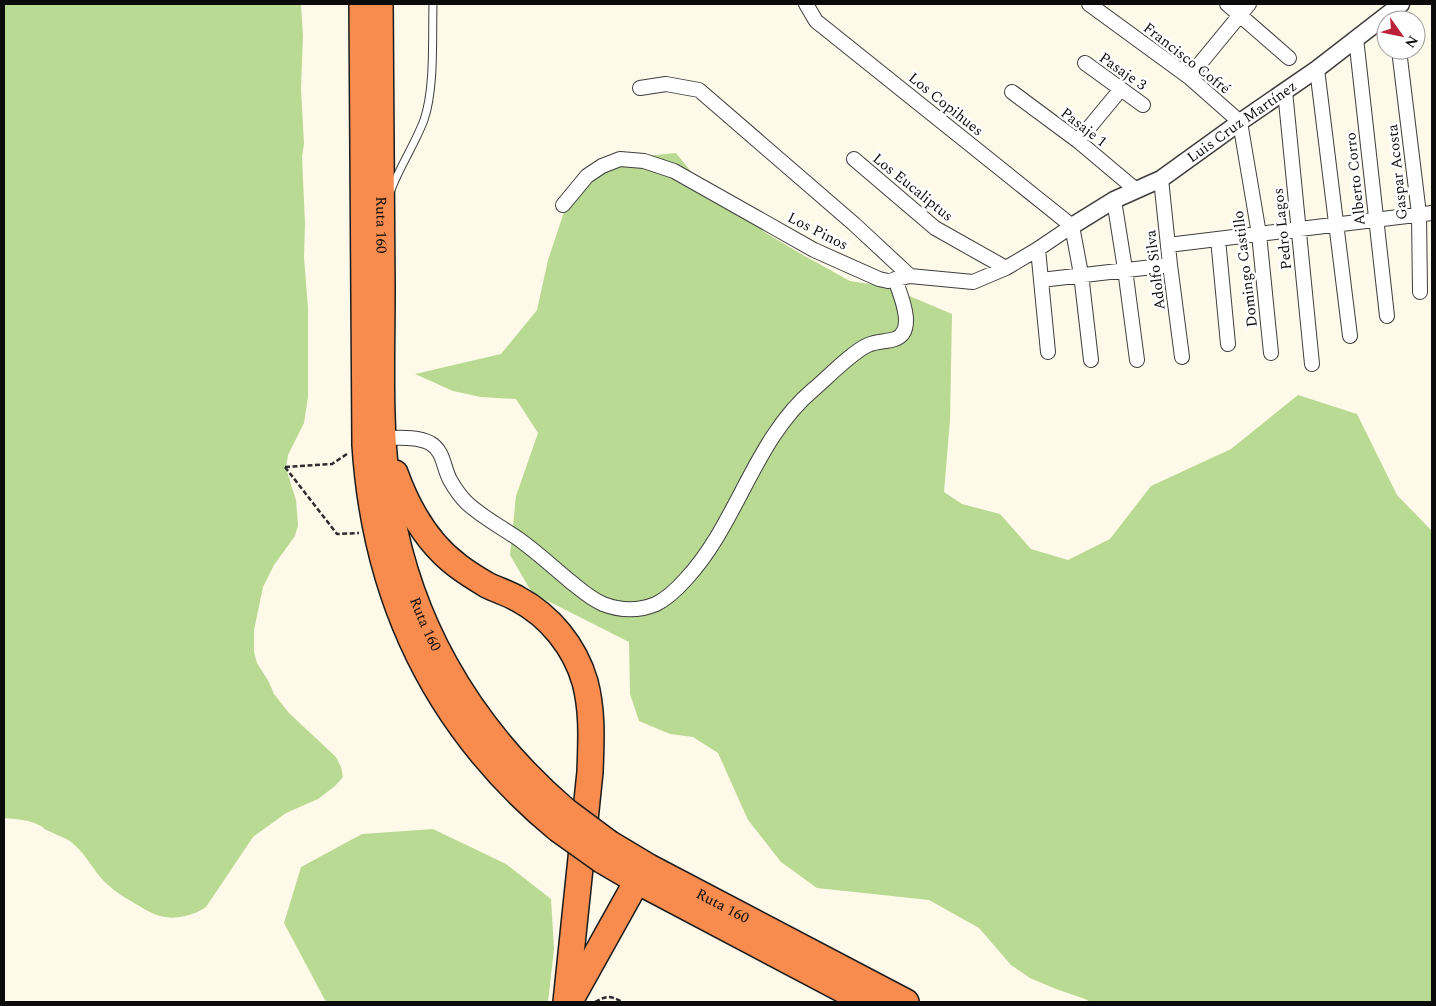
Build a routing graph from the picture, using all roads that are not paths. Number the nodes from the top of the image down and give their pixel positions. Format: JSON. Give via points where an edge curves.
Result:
{"nodes":[{"id":1,"x":362,"y":4,"type":"edge"},
{"id":2,"x":380,"y":4,"type":"edge"},
{"id":3,"x":433,"y":4,"type":"edge"},
{"id":4,"x":806,"y":4,"type":"edge"},
{"id":5,"x":1089,"y":4,"type":"edge"},
{"id":6,"x":1227,"y":4,"type":"edge"},
{"id":7,"x":1244,"y":9,"type":"edge"},
{"id":8,"x":1376,"y":25,"type":"edge"},
{"id":9,"x":1356,"y":38,"type":"junction"},
{"id":10,"x":1289,"y":58,"type":"dead end"},
{"id":11,"x":1401,"y":60,"type":"edge"},
{"id":12,"x":1085,"y":63,"type":"dead end"},
{"id":13,"x":1317,"y":69,"type":"junction"},
{"id":14,"x":1189,"y":77,"type":"junction"},
{"id":15,"x":640,"y":88,"type":"dead end"},
{"id":16,"x":1121,"y":89,"type":"junction"},
{"id":17,"x":1285,"y":91,"type":"junction"},
{"id":18,"x":1012,"y":92,"type":"dead end"},
{"id":19,"x":1143,"y":104,"type":"dead end"},
{"id":20,"x":1240,"y":122,"type":"junction"},
{"id":21,"x":1078,"y":141,"type":"junction"},
{"id":22,"x":854,"y":159,"type":"dead end"},
{"id":23,"x":1161,"y":179,"type":"junction"},
{"id":24,"x":1135,"y":190,"type":"junction"},
{"id":25,"x":1114,"y":200,"type":"junction"},
{"id":26,"x":564,"y":205,"type":"dead end"},
{"id":27,"x":1425,"y":214,"type":"edge"},
{"id":28,"x":382,"y":218,"type":"junction"},
{"id":29,"x":1376,"y":220,"type":"junction"},
{"id":30,"x":1336,"y":225,"type":"junction"},
{"id":31,"x":1072,"y":226,"type":"junction"},
{"id":32,"x":1298,"y":230,"type":"junction"},
{"id":33,"x":1259,"y":234,"type":"junction"},
{"id":34,"x":1218,"y":239,"type":"junction"},
{"id":35,"x":1168,"y":245,"type":"junction"},
{"id":36,"x":1038,"y":249,"type":"junction"},
{"id":37,"x":1170,"y":265,"type":"junction"},
{"id":38,"x":1006,"y":268,"type":"junction"},
{"id":39,"x":1125,"y":269,"type":"junction"},
{"id":40,"x":1081,"y":274,"type":"junction"},
{"id":41,"x":910,"y":276,"type":"junction"},
{"id":42,"x":895,"y":279,"type":"junction"},
{"id":43,"x":1041,"y":280,"type":"junction"},
{"id":44,"x":1420,"y":292,"type":"dead end"},
{"id":45,"x":1387,"y":316,"type":"dead end"},
{"id":46,"x":1350,"y":336,"type":"dead end"},
{"id":47,"x":1228,"y":344,"type":"dead end"},
{"id":48,"x":1048,"y":352,"type":"dead end"},
{"id":49,"x":1271,"y":353,"type":"dead end"},
{"id":50,"x":1182,"y":357,"type":"dead end"},
{"id":51,"x":1091,"y":360,"type":"dead end"},
{"id":52,"x":1137,"y":360,"type":"dead end"},
{"id":53,"x":1312,"y":364,"type":"dead end"},
{"id":54,"x":384,"y":438,"type":"junction"},
{"id":55,"x":562,"y":820,"type":"junction"},
{"id":56,"x":606,"y":852,"type":"junction"},
{"id":57,"x":637,"y":881,"type":"junction"},
{"id":58,"x":568,"y":1002,"type":"edge"},
{"id":59,"x":866,"y":1002,"type":"edge"},
{"id":60,"x":906,"y":1002,"type":"edge"}],
"edges":[{"from":1,"to":55,"type":"highway","name":"Ruta 160","via":[[365,445],[376,532],[403,620],[443,698],[489,762],[523,798]]},
{"from":2,"to":28,"type":"highway","name":"Ruta 160"},
{"from":3,"to":28,"type":"lane","via":[[428,104],[419,132],[394,181]]},
{"from":4,"to":31,"type":"street","name":"Los Copihues","via":[[816,21]]},
{"from":5,"to":14,"type":"street","name":"Francisco Cofré"},
{"from":6,"to":7,"type":"street"},
{"from":7,"to":10,"type":"street"},
{"from":7,"to":14,"type":"street"},
{"from":8,"to":9,"type":"street","name":"Luis Cruz Martínez"},
{"from":9,"to":13,"type":"street","name":"Luis Cruz Martínez"},
{"from":9,"to":29,"type":"street","name":"Alberto Corro"},
{"from":11,"to":27,"type":"street","name":"Gaspar Acosta"},
{"from":12,"to":16,"type":"street","name":"Pasaje 3"},
{"from":13,"to":17,"type":"street","name":"Luis Cruz Martínez"},
{"from":13,"to":30,"type":"street"},
{"from":14,"to":20,"type":"street","name":"Francisco Cofré"},
{"from":15,"to":41,"type":"street","via":[[666,84],[699,90]]},
{"from":16,"to":19,"type":"street","name":"Pasaje 3"},
{"from":16,"to":21,"type":"street"},
{"from":17,"to":20,"type":"street","name":"Luis Cruz Martínez"},
{"from":17,"to":32,"type":"street","name":"Pedro Lagos"},
{"from":18,"to":21,"type":"street","name":"Pasaje 1"},
{"from":20,"to":23,"type":"street","name":"Luis Cruz Martínez"},
{"from":20,"to":33,"type":"street","name":"Domingo Castillo"},
{"from":21,"to":24,"type":"street","name":"Pasaje 1"},
{"from":22,"to":38,"type":"street","name":"Los Eucaliptus","via":[[935,228]]},
{"from":23,"to":24,"type":"street","name":"Luis Cruz Martínez"},
{"from":23,"to":35,"type":"street","name":"Adolfo Silva"},
{"from":24,"to":25,"type":"street","name":"Luis Cruz Martínez"},
{"from":25,"to":31,"type":"street","name":"Luis Cruz Martínez"},
{"from":25,"to":39,"type":"street"},
{"from":26,"to":42,"type":"street","name":"Los Pinos","via":[[587,176],[602,166],[620,160],[644,161],[674,171],[814,250],[879,279]]},
{"from":27,"to":29,"type":"street"},
{"from":27,"to":44,"type":"street","name":"Gaspar Acosta"},
{"from":28,"to":54,"type":"highway","name":"Ruta 160"},
{"from":29,"to":30,"type":"street"},
{"from":29,"to":45,"type":"street","name":"Alberto Corro"},
{"from":30,"to":32,"type":"street"},
{"from":30,"to":46,"type":"street"},
{"from":31,"to":36,"type":"street","name":"Los Pinos"},
{"from":31,"to":40,"type":"street"},
{"from":32,"to":33,"type":"street"},
{"from":32,"to":53,"type":"street","name":"Pedro Lagos"},
{"from":33,"to":34,"type":"street"},
{"from":33,"to":49,"type":"street","name":"Domingo Castillo"},
{"from":34,"to":35,"type":"street"},
{"from":34,"to":47,"type":"street"},
{"from":35,"to":37,"type":"street","name":"Adolfo Silva"},
{"from":36,"to":38,"type":"street","name":"Los Pinos"},
{"from":36,"to":43,"type":"street"},
{"from":37,"to":39,"type":"street"},
{"from":37,"to":50,"type":"street","name":"Adolfo Silva"},
{"from":38,"to":41,"type":"street","name":"Los Pinos","via":[[973,282]]},
{"from":39,"to":40,"type":"street"},
{"from":39,"to":52,"type":"street"},
{"from":40,"to":43,"type":"street"},
{"from":40,"to":51,"type":"street"},
{"from":41,"to":42,"type":"street","name":"Los Pinos"},
{"from":42,"to":54,"type":"street","via":[[906,314],[902,334],[895,339],[868,345],[806,395],[781,425],[695,570],[676,590],[647,608],[618,608],[586,594],[520,540],[465,502],[449,478],[439,452],[431,444],[408,438]]},
{"from":43,"to":48,"type":"street"},
{"from":54,"to":55,"type":"highway","name":"Ruta 160","via":[[389,498],[400,551],[414,598],[431,638],[459,690],[485,728]]},
{"from":54,"to":58,"type":"highway","via":[[409,508],[430,539],[471,576],[541,614],[571,649],[585,680],[591,714],[590,772]]},
{"from":55,"to":56,"type":"highway","name":"Ruta 160","bridge":true},
{"from":56,"to":57,"type":"highway","name":"Ruta 160"},
{"from":56,"to":60,"type":"highway","name":"Ruta 160","via":[[649,867]]},
{"from":57,"to":58,"type":"highway"},
{"from":57,"to":59,"type":"highway","name":"Ruta 160"}]}
